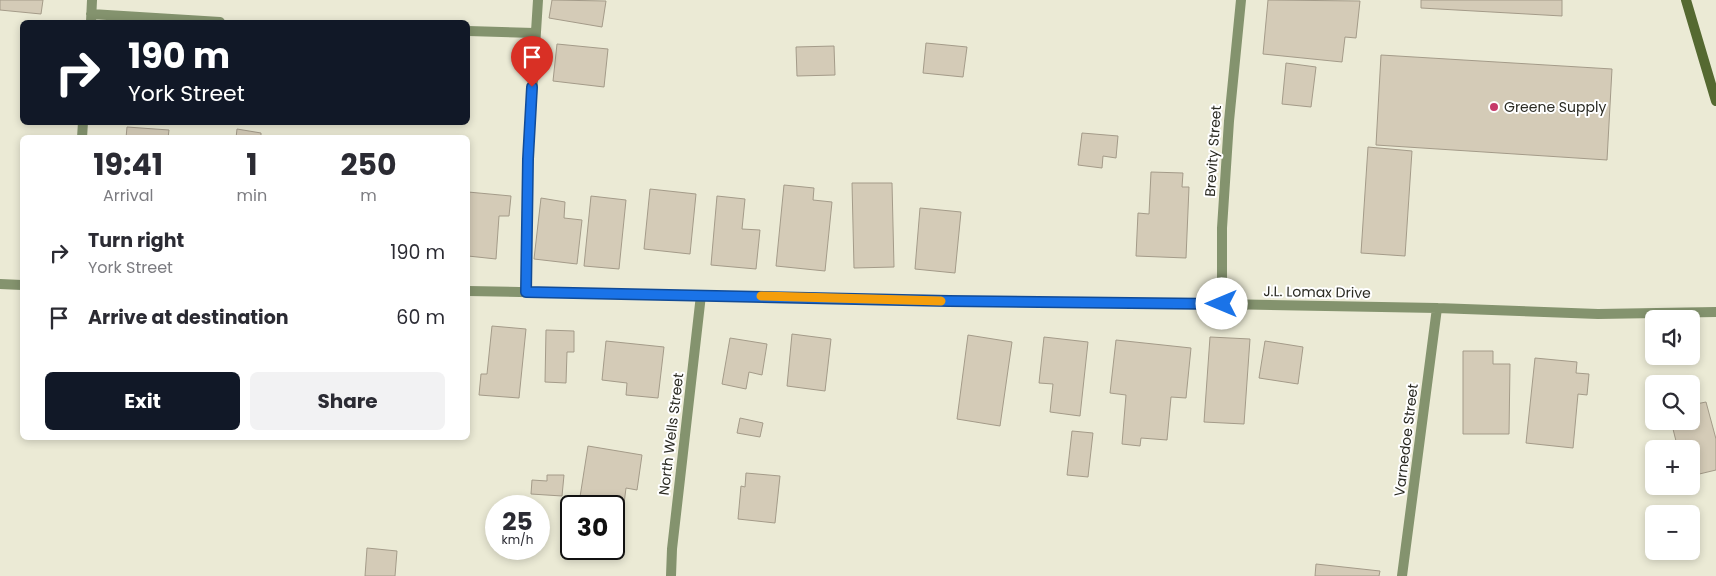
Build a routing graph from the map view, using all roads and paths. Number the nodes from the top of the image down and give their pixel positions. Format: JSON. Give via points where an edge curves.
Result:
{"nodes":[{"id":1,"x":92,"y":0,"type":"edge"},
{"id":2,"x":538,"y":0,"type":"edge"},
{"id":3,"x":1241,"y":0,"type":"edge"},
{"id":4,"x":1686,"y":0,"type":"edge"},
{"id":5,"x":91,"y":18,"type":"edge"},
{"id":6,"x":156,"y":20,"type":"edge"},
{"id":7,"x":470,"y":31,"type":"edge"},
{"id":8,"x":534,"y":33,"type":"junction"},
{"id":9,"x":1716,"y":101,"type":"edge"},
{"id":10,"x":0,"y":284,"type":"edge"},
{"id":11,"x":20,"y":285,"type":"edge"},
{"id":12,"x":470,"y":291,"type":"edge"},
{"id":13,"x":526,"y":292,"type":"junction"},
{"id":14,"x":701,"y":295,"type":"junction"},
{"id":15,"x":1222,"y":304,"type":"junction"},
{"id":16,"x":1437,"y":308,"type":"junction"},
{"id":17,"x":1716,"y":312,"type":"edge"},
{"id":18,"x":671,"y":576,"type":"edge"},
{"id":19,"x":1402,"y":576,"type":"edge"}],
"edges":[{"from":1,"to":5,"type":"street"},
{"from":2,"to":8,"type":"street"},
{"from":3,"to":15,"type":"street","name":"Brevity Street","via":[[1228,121]]},
{"from":4,"to":9,"type":"main road"},
{"from":5,"to":6,"type":"street"},
{"from":7,"to":8,"type":"street"},
{"from":8,"to":13,"type":"street"},
{"from":10,"to":11,"type":"street"},
{"from":12,"to":13,"type":"street","name":"J.L. Lomax Drive"},
{"from":13,"to":14,"type":"street","name":"J.L. Lomax Drive"},
{"from":14,"to":15,"type":"street","name":"J.L. Lomax Drive"},
{"from":14,"to":18,"type":"street","name":"North Wells Street"},
{"from":15,"to":16,"type":"street","name":"J.L. Lomax Drive"},
{"from":16,"to":17,"type":"street","name":"J.L. Lomax Drive","via":[[1598,314]]},
{"from":16,"to":19,"type":"street","name":"Varnedoe Street"}]}
